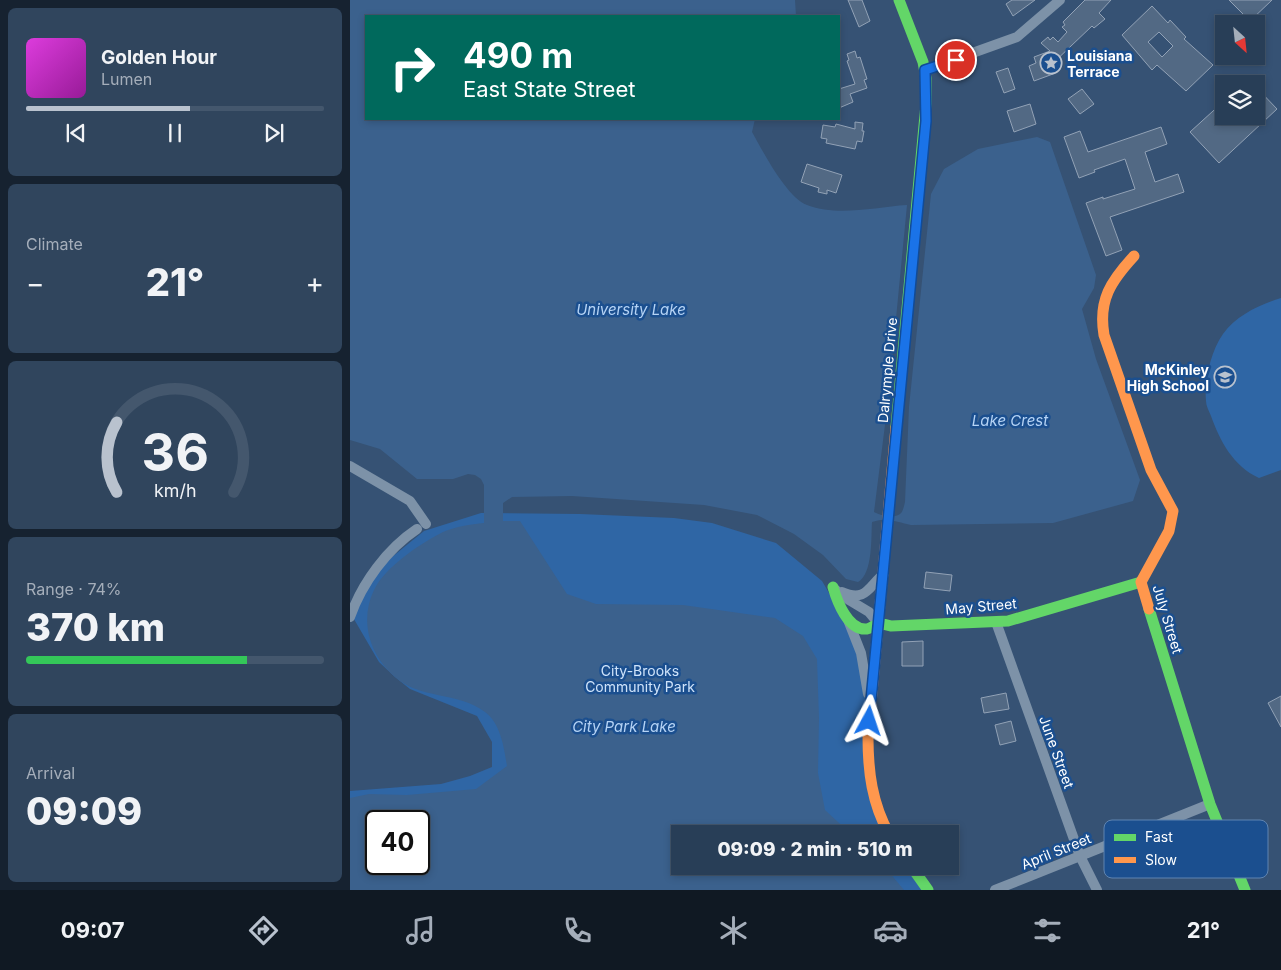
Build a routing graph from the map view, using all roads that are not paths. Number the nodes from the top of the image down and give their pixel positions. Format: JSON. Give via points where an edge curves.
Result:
{"nodes":[{"id":1,"x":900,"y":0,"type":"edge"},
{"id":2,"x":1060,"y":0,"type":"edge"},
{"id":3,"x":925,"y":70,"type":"junction"},
{"id":4,"x":1134,"y":256,"type":"dead end"},
{"id":5,"x":350,"y":466,"type":"edge"},
{"id":6,"x":426,"y":524,"type":"dead end"},
{"id":7,"x":417,"y":530,"type":"dead end"},
{"id":8,"x":884,"y":574,"type":"junction"},
{"id":9,"x":1141,"y":582,"type":"junction"},
{"id":10,"x":836,"y":589,"type":"junction"},
{"id":11,"x":845,"y":614,"type":"junction"},
{"id":12,"x":350,"y":615,"type":"edge"},
{"id":13,"x":996,"y":622,"type":"junction"},
{"id":14,"x":879,"y":624,"type":"junction"},
{"id":15,"x":870,"y":705,"type":"junction"},
{"id":16,"x":1210,"y":804,"type":"junction"},
{"id":17,"x":1170,"y":820,"type":"edge"},
{"id":18,"x":1217,"y":820,"type":"edge"},
{"id":19,"x":884,"y":825,"type":"edge"},
{"id":20,"x":1104,"y":846,"type":"edge"},
{"id":21,"x":1080,"y":856,"type":"junction"},
{"id":22,"x":917,"y":875,"type":"edge"},
{"id":23,"x":1240,"y":878,"type":"edge"},
{"id":24,"x":928,"y":890,"type":"edge"},
{"id":25,"x":995,"y":890,"type":"edge"},
{"id":26,"x":1098,"y":890,"type":"edge"},
{"id":27,"x":1245,"y":890,"type":"edge"}],
"edges":[{"from":1,"to":3,"type":"street","name":"Dalrymple Drive"},
{"from":2,"to":3,"type":"street","via":[[1017,37]]},
{"from":3,"to":8,"type":"street","name":"Dalrymple Drive","via":[[926,121]]},
{"from":4,"to":9,"type":"street","name":"July Street","via":[[1113,279],[1101,314],[1104,335],[1151,470],[1173,511],[1169,531]]},
{"from":5,"to":6,"type":"street","via":[[410,501]]},
{"from":7,"to":12,"type":"street","via":[[384,559]]},
{"from":8,"to":10,"type":"street","via":[[867,592],[853,595]]},
{"from":8,"to":14,"type":"street","name":"Dalrymple Drive"},
{"from":9,"to":13,"type":"street","name":"May Street","via":[[1024,617]]},
{"from":9,"to":16,"type":"street","name":"July Street"},
{"from":10,"to":11,"type":"street","name":"May Street","via":[[837,602]]},
{"from":10,"to":14,"type":"street","via":[[873,615]]},
{"from":11,"to":14,"type":"street","name":"May Street","via":[[863,628]]},
{"from":11,"to":15,"type":"street","via":[[861,653]]},
{"from":13,"to":14,"type":"street","name":"May Street"},
{"from":13,"to":21,"type":"street","name":"June Street"},
{"from":14,"to":15,"type":"street","name":"Dalrymple Drive"},
{"from":15,"to":19,"type":"street","name":"Dalrymple Drive","via":[[867,748],[870,780]]},
{"from":16,"to":17,"type":"street","name":"April Street"},
{"from":16,"to":18,"type":"street","name":"July Street"},
{"from":20,"to":21,"type":"street","name":"April Street"},
{"from":21,"to":25,"type":"street","name":"April Street"},
{"from":21,"to":26,"type":"street","name":"June Street"},
{"from":22,"to":24,"type":"street"},
{"from":23,"to":27,"type":"street","name":"July Street"}]}
